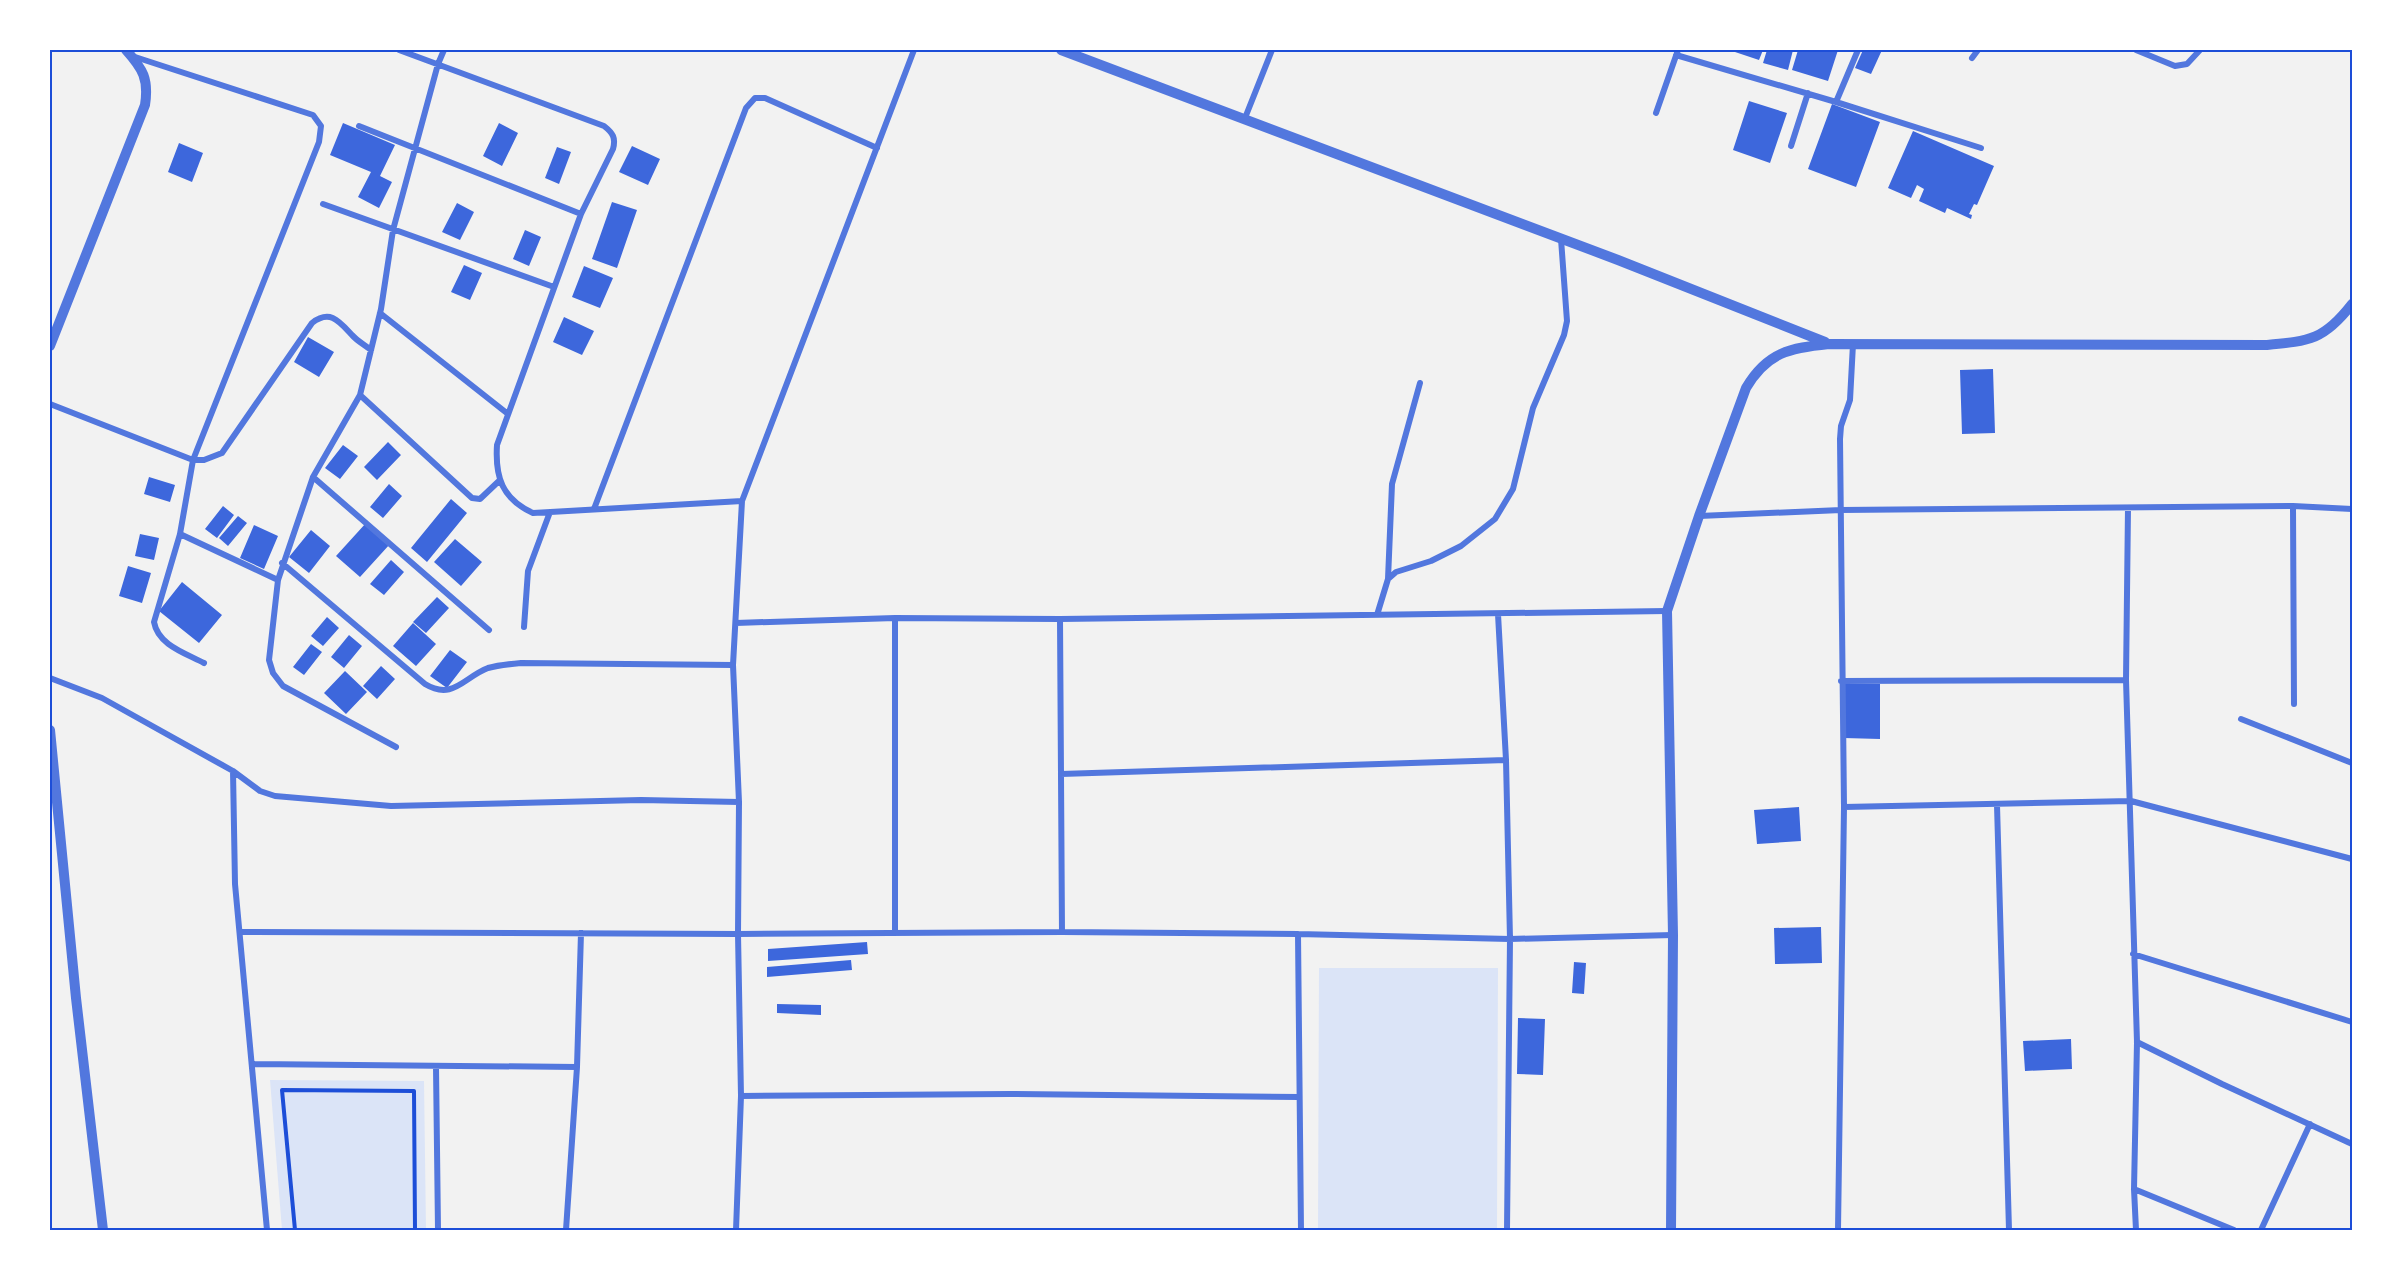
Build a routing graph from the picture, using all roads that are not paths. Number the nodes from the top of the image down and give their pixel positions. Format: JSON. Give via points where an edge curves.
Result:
{"nodes":[{"id":1,"x":399,"y":50,"type":"edge"},
{"id":2,"x":444,"y":50,"type":"edge"},
{"id":3,"x":914,"y":50,"type":"edge"},
{"id":4,"x":1061,"y":50,"type":"edge"},
{"id":5,"x":1272,"y":50,"type":"edge"},
{"id":6,"x":1858,"y":50,"type":"edge"},
{"id":7,"x":1978,"y":50,"type":"edge"},
{"id":8,"x":2136,"y":50,"type":"edge"},
{"id":9,"x":2200,"y":50,"type":"edge"},
{"id":10,"x":129,"y":52,"type":"edge"},
{"id":11,"x":1677,"y":52,"type":"edge"},
{"id":12,"x":1972,"y":58,"type":"dead end"},
{"id":13,"x":438,"y":64,"type":"junction"},
{"id":14,"x":1808,"y":93,"type":"junction"},
{"id":15,"x":1836,"y":102,"type":"junction"},
{"id":16,"x":1656,"y":113,"type":"dead end"},
{"id":17,"x":1245,"y":118,"type":"junction"},
{"id":18,"x":359,"y":126,"type":"dead end"},
{"id":19,"x":1791,"y":146,"type":"dead end"},
{"id":20,"x":414,"y":148,"type":"junction"},
{"id":21,"x":877,"y":148,"type":"junction"},
{"id":22,"x":1981,"y":148,"type":"dead end"},
{"id":23,"x":323,"y":204,"type":"dead end"},
{"id":24,"x":581,"y":214,"type":"junction"},
{"id":25,"x":393,"y":230,"type":"junction"},
{"id":26,"x":1560,"y":238,"type":"junction"},
{"id":27,"x":554,"y":287,"type":"junction"},
{"id":28,"x":2352,"y":304,"type":"edge"},
{"id":29,"x":380,"y":313,"type":"junction"},
{"id":30,"x":1829,"y":344,"type":"junction"},
{"id":31,"x":1853,"y":344,"type":"junction"},
{"id":32,"x":50,"y":346,"type":"edge"},
{"id":33,"x":371,"y":350,"type":"junction"},
{"id":34,"x":1420,"y":383,"type":"dead end"},
{"id":35,"x":360,"y":395,"type":"junction"},
{"id":36,"x":50,"y":404,"type":"edge"},
{"id":37,"x":508,"y":414,"type":"junction"},
{"id":38,"x":193,"y":460,"type":"junction"},
{"id":39,"x":313,"y":477,"type":"junction"},
{"id":40,"x":500,"y":480,"type":"junction"},
{"id":41,"x":742,"y":501,"type":"junction"},
{"id":42,"x":2293,"y":506,"type":"junction"},
{"id":43,"x":2128,"y":508,"type":"junction"},
{"id":44,"x":594,"y":509,"type":"junction"},
{"id":45,"x":2352,"y":509,"type":"edge"},
{"id":46,"x":1841,"y":510,"type":"junction"},
{"id":47,"x":550,"y":512,"type":"junction"},
{"id":48,"x":1699,"y":516,"type":"junction"},
{"id":49,"x":180,"y":534,"type":"junction"},
{"id":50,"x":282,"y":563,"type":"junction"},
{"id":51,"x":1388,"y":579,"type":"junction"},
{"id":52,"x":278,"y":580,"type":"junction"},
{"id":53,"x":1667,"y":611,"type":"junction"},
{"id":54,"x":1498,"y":614,"type":"junction"},
{"id":55,"x":1377,"y":615,"type":"junction"},
{"id":56,"x":895,"y":618,"type":"junction"},
{"id":57,"x":1060,"y":619,"type":"junction"},
{"id":58,"x":736,"y":623,"type":"junction"},
{"id":59,"x":524,"y":627,"type":"dead end"},
{"id":60,"x":489,"y":630,"type":"dead end"},
{"id":61,"x":204,"y":663,"type":"dead end"},
{"id":62,"x":733,"y":664,"type":"junction"},
{"id":63,"x":50,"y":678,"type":"edge"},
{"id":64,"x":2126,"y":680,"type":"junction"},
{"id":65,"x":1841,"y":681,"type":"junction"},
{"id":66,"x":2294,"y":704,"type":"dead end"},
{"id":67,"x":2241,"y":719,"type":"dead end"},
{"id":68,"x":50,"y":730,"type":"edge"},
{"id":69,"x":396,"y":747,"type":"dead end"},
{"id":70,"x":1506,"y":760,"type":"junction"},
{"id":71,"x":2352,"y":763,"type":"edge"},
{"id":72,"x":233,"y":771,"type":"junction"},
{"id":73,"x":1061,"y":774,"type":"junction"},
{"id":74,"x":2131,"y":801,"type":"junction"},
{"id":75,"x":739,"y":802,"type":"junction"},
{"id":76,"x":1997,"y":805,"type":"junction"},
{"id":77,"x":1844,"y":807,"type":"junction"},
{"id":78,"x":54,"y":812,"type":"edge"},
{"id":79,"x":2352,"y":859,"type":"edge"},
{"id":80,"x":241,"y":932,"type":"junction"},
{"id":81,"x":1062,"y":932,"type":"junction"},
{"id":82,"x":581,"y":933,"type":"junction"},
{"id":83,"x":895,"y":933,"type":"junction"},
{"id":84,"x":738,"y":934,"type":"junction"},
{"id":85,"x":1298,"y":934,"type":"junction"},
{"id":86,"x":1673,"y":935,"type":"junction"},
{"id":87,"x":1510,"y":939,"type":"junction"},
{"id":88,"x":2133,"y":954,"type":"junction"},
{"id":89,"x":2352,"y":1022,"type":"edge"},
{"id":90,"x":2137,"y":1042,"type":"junction"},
{"id":91,"x":253,"y":1064,"type":"junction"},
{"id":92,"x":436,"y":1067,"type":"junction"},
{"id":93,"x":577,"y":1067,"type":"junction"},
{"id":94,"x":741,"y":1096,"type":"junction"},
{"id":95,"x":1299,"y":1097,"type":"junction"},
{"id":96,"x":2310,"y":1125,"type":"junction"},
{"id":97,"x":2352,"y":1144,"type":"edge"},
{"id":98,"x":2134,"y":1189,"type":"junction"},
{"id":99,"x":103,"y":1230,"type":"edge"},
{"id":100,"x":267,"y":1230,"type":"edge"},
{"id":101,"x":438,"y":1230,"type":"edge"},
{"id":102,"x":566,"y":1230,"type":"edge"},
{"id":103,"x":736,"y":1230,"type":"edge"},
{"id":104,"x":1301,"y":1230,"type":"edge"},
{"id":105,"x":1507,"y":1230,"type":"edge"},
{"id":106,"x":1671,"y":1230,"type":"edge"},
{"id":107,"x":1838,"y":1230,"type":"edge"},
{"id":108,"x":2009,"y":1230,"type":"edge"},
{"id":109,"x":2136,"y":1230,"type":"edge"},
{"id":110,"x":2234,"y":1230,"type":"edge"},
{"id":111,"x":2261,"y":1230,"type":"edge"}],
"edges":[{"from":1,"to":13,"type":"street"},
{"from":2,"to":13,"type":"street"},
{"from":3,"to":21,"type":"street"},
{"from":4,"to":17,"type":"street"},
{"from":5,"to":17,"type":"street"},
{"from":6,"to":15,"type":"street"},
{"from":7,"to":12,"type":"street"},
{"from":8,"to":9,"type":"street","via":[[2175,66],[2187,64]]},
{"from":10,"to":32,"type":"street","via":[[146,76],[145,105]]},
{"from":10,"to":38,"type":"street","via":[[313,115],[321,126],[319,142]]},
{"from":11,"to":14,"type":"street"},
{"from":11,"to":16,"type":"street"},
{"from":13,"to":20,"type":"street"},
{"from":13,"to":24,"type":"street","via":[[612,132],[613,149]]},
{"from":14,"to":15,"type":"street"},
{"from":14,"to":19,"type":"street"},
{"from":15,"to":22,"type":"street"},
{"from":17,"to":26,"type":"street"},
{"from":18,"to":20,"type":"street"},
{"from":20,"to":24,"type":"street"},
{"from":20,"to":25,"type":"street"},
{"from":21,"to":41,"type":"street"},
{"from":21,"to":44,"type":"street","via":[[765,98],[755,98],[746,108]]},
{"from":23,"to":25,"type":"street"},
{"from":24,"to":27,"type":"street"},
{"from":25,"to":27,"type":"street"},
{"from":25,"to":29,"type":"street"},
{"from":26,"to":30,"type":"street"},
{"from":26,"to":51,"type":"street","via":[[1568,321],[1533,408],[1513,489],[1495,519],[1461,546],[1396,572]]},
{"from":27,"to":37,"type":"street"},
{"from":28,"to":31,"type":"street","via":[[2325,333],[2300,342],[2266,345]]},
{"from":29,"to":33,"type":"street"},
{"from":29,"to":37,"type":"street"},
{"from":30,"to":31,"type":"street"},
{"from":30,"to":48,"type":"street","via":[[1785,351],[1757,369],[1746,388]]},
{"from":31,"to":46,"type":"street","via":[[1850,400],[1840,439]]},
{"from":33,"to":35,"type":"street"},
{"from":33,"to":38,"type":"street","via":[[330,316],[319,317],[222,453]]},
{"from":34,"to":51,"type":"street","via":[[1392,484]]},
{"from":35,"to":39,"type":"street"},
{"from":35,"to":40,"type":"street","via":[[472,498],[480,499]]},
{"from":36,"to":38,"type":"street"},
{"from":37,"to":40,"type":"street","via":[[497,445]]},
{"from":38,"to":49,"type":"street"},
{"from":39,"to":50,"type":"street"},
{"from":39,"to":60,"type":"street"},
{"from":40,"to":47,"type":"street","via":[[519,506],[533,513]]},
{"from":41,"to":44,"type":"street"},
{"from":41,"to":58,"type":"street"},
{"from":42,"to":43,"type":"street"},
{"from":42,"to":45,"type":"street"},
{"from":42,"to":66,"type":"street"},
{"from":43,"to":46,"type":"street"},
{"from":43,"to":64,"type":"street"},
{"from":44,"to":47,"type":"street"},
{"from":46,"to":48,"type":"street"},
{"from":46,"to":65,"type":"street"},
{"from":47,"to":59,"type":"street","via":[[528,572]]},
{"from":48,"to":53,"type":"street"},
{"from":49,"to":52,"type":"street"},
{"from":49,"to":61,"type":"street","via":[[155,630],[162,641]]},
{"from":50,"to":52,"type":"street"},
{"from":50,"to":62,"type":"street","via":[[435,690],[451,690],[487,669],[512,664]]},
{"from":51,"to":55,"type":"street"},
{"from":52,"to":69,"type":"street","via":[[269,660],[273,673],[283,686]]},
{"from":53,"to":54,"type":"street"},
{"from":53,"to":86,"type":"street"},
{"from":54,"to":55,"type":"street"},
{"from":54,"to":70,"type":"street"},
{"from":55,"to":57,"type":"street"},
{"from":56,"to":57,"type":"street"},
{"from":56,"to":58,"type":"street"},
{"from":56,"to":83,"type":"street"},
{"from":57,"to":73,"type":"street"},
{"from":58,"to":62,"type":"street"},
{"from":62,"to":75,"type":"street"},
{"from":63,"to":72,"type":"street","via":[[102,698]]},
{"from":64,"to":65,"type":"street"},
{"from":64,"to":74,"type":"street"},
{"from":65,"to":77,"type":"street"},
{"from":67,"to":71,"type":"street"},
{"from":68,"to":78,"type":"street"},
{"from":70,"to":73,"type":"street"},
{"from":70,"to":87,"type":"street"},
{"from":72,"to":75,"type":"street","via":[[260,791],[275,796],[391,806],[641,800]]},
{"from":72,"to":80,"type":"street","via":[[235,884]]},
{"from":73,"to":81,"type":"street"},
{"from":74,"to":76,"type":"street"},
{"from":74,"to":79,"type":"street"},
{"from":74,"to":88,"type":"street"},
{"from":75,"to":84,"type":"street"},
{"from":76,"to":77,"type":"street"},
{"from":76,"to":108,"type":"street"},
{"from":77,"to":107,"type":"street"},
{"from":78,"to":99,"type":"street"},
{"from":80,"to":82,"type":"street"},
{"from":80,"to":91,"type":"street"},
{"from":81,"to":83,"type":"street"},
{"from":81,"to":85,"type":"street"},
{"from":82,"to":84,"type":"street"},
{"from":82,"to":93,"type":"street"},
{"from":83,"to":84,"type":"street"},
{"from":84,"to":94,"type":"street"},
{"from":85,"to":87,"type":"street"},
{"from":85,"to":95,"type":"street"},
{"from":86,"to":87,"type":"street"},
{"from":86,"to":106,"type":"street"},
{"from":87,"to":105,"type":"street"},
{"from":88,"to":89,"type":"street"},
{"from":88,"to":90,"type":"street"},
{"from":90,"to":96,"type":"street"},
{"from":90,"to":98,"type":"street"},
{"from":91,"to":92,"type":"street"},
{"from":91,"to":100,"type":"street"},
{"from":92,"to":93,"type":"street"},
{"from":92,"to":101,"type":"street"},
{"from":93,"to":102,"type":"street"},
{"from":94,"to":95,"type":"street"},
{"from":94,"to":103,"type":"street"},
{"from":95,"to":104,"type":"street"},
{"from":96,"to":97,"type":"street"},
{"from":96,"to":111,"type":"street"},
{"from":98,"to":109,"type":"street"},
{"from":98,"to":110,"type":"street"}]}
